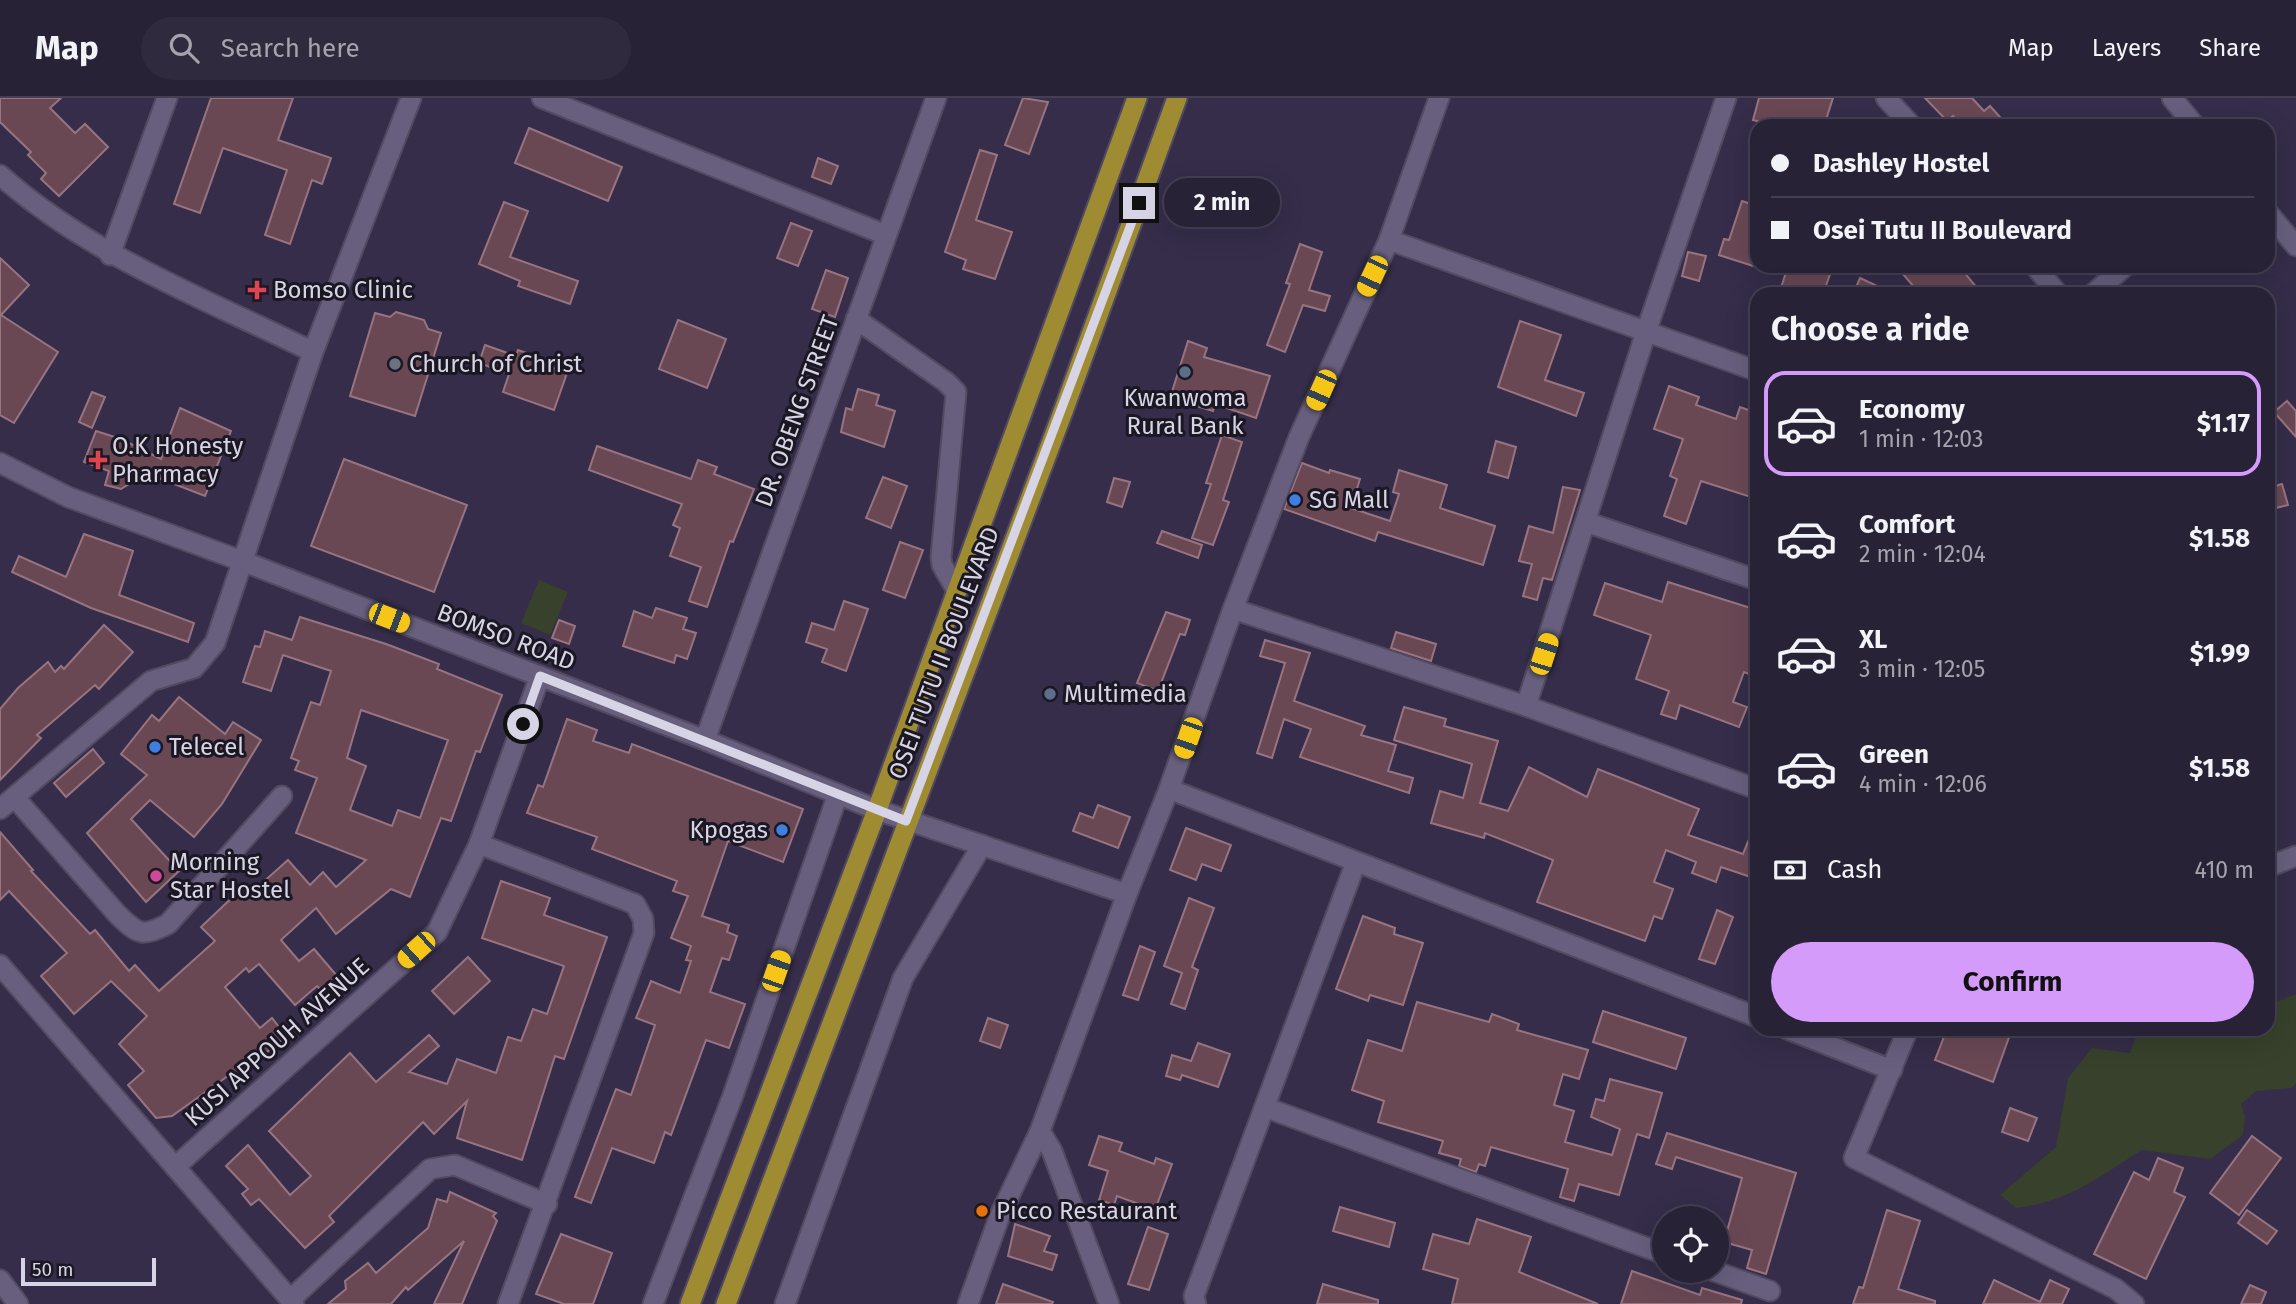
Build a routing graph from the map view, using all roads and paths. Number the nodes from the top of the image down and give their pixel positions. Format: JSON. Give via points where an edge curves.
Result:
{"nodes":[{"id":1,"x":167,"y":98,"type":"edge"},
{"id":2,"x":411,"y":98,"type":"edge"},
{"id":3,"x":542,"y":98,"type":"edge"},
{"id":4,"x":936,"y":98,"type":"edge"},
{"id":5,"x":1137,"y":98,"type":"edge"},
{"id":6,"x":1177,"y":98,"type":"edge"},
{"id":7,"x":1438,"y":98,"type":"edge"},
{"id":8,"x":1726,"y":98,"type":"edge"},
{"id":9,"x":1886,"y":98,"type":"edge"},
{"id":10,"x":2177,"y":100,"type":"edge"},
{"id":11,"x":1906,"y":119,"type":"edge"},
{"id":12,"x":2190,"y":119,"type":"edge"},
{"id":13,"x":0,"y":175,"type":"edge"},
{"id":14,"x":2275,"y":221,"type":"edge"},
{"id":15,"x":886,"y":234,"type":"junction"},
{"id":16,"x":1389,"y":240,"type":"junction"},
{"id":17,"x":2296,"y":246,"type":"edge"},
{"id":18,"x":110,"y":255,"type":"junction"},
{"id":19,"x":2041,"y":273,"type":"edge"},
{"id":20,"x":2117,"y":273,"type":"edge"},
{"id":21,"x":2052,"y":287,"type":"edge"},
{"id":22,"x":2101,"y":287,"type":"edge"},
{"id":23,"x":856,"y":319,"type":"junction"},
{"id":24,"x":1647,"y":329,"type":"junction"},
{"id":25,"x":313,"y":352,"type":"junction"},
{"id":26,"x":1750,"y":367,"type":"edge"},
{"id":27,"x":0,"y":463,"type":"edge"},
{"id":28,"x":1586,"y":522,"type":"junction"},
{"id":29,"x":242,"y":561,"type":"junction"},
{"id":30,"x":1750,"y":578,"type":"edge"},
{"id":31,"x":957,"y":591,"type":"junction"},
{"id":32,"x":1233,"y":609,"type":"junction"},
{"id":33,"x":540,"y":676,"type":"junction"},
{"id":34,"x":1526,"y":706,"type":"junction"},
{"id":35,"x":705,"y":740,"type":"junction"},
{"id":36,"x":1750,"y":786,"type":"edge"},
{"id":37,"x":1170,"y":789,"type":"junction"},
{"id":38,"x":838,"y":794,"type":"junction"},
{"id":39,"x":282,"y":796,"type":"dead end"},
{"id":40,"x":5,"y":804,"type":"edge"},
{"id":41,"x":877,"y":810,"type":"junction"},
{"id":42,"x":906,"y":821,"type":"junction"},
{"id":43,"x":479,"y":844,"type":"junction"},
{"id":44,"x":982,"y":845,"type":"junction"},
{"id":45,"x":2296,"y":856,"type":"edge"},
{"id":46,"x":1356,"y":862,"type":"junction"},
{"id":47,"x":2275,"y":864,"type":"edge"},
{"id":48,"x":1127,"y":894,"type":"junction"},
{"id":49,"x":0,"y":965,"type":"edge"},
{"id":50,"x":1750,"y":1014,"type":"edge"},
{"id":51,"x":1805,"y":1036,"type":"edge"},
{"id":52,"x":1905,"y":1036,"type":"edge"},
{"id":53,"x":1892,"y":1070,"type":"junction"},
{"id":54,"x":1267,"y":1108,"type":"junction"},
{"id":55,"x":1040,"y":1131,"type":"junction"},
{"id":56,"x":175,"y":1167,"type":"junction"},
{"id":57,"x":547,"y":1204,"type":"junction"},
{"id":58,"x":1652,"y":1250,"type":"edge"},
{"id":59,"x":1729,"y":1277,"type":"edge"},
{"id":60,"x":0,"y":1280,"type":"edge"},
{"id":61,"x":1770,"y":1291,"type":"dead end"},
{"id":62,"x":292,"y":1302,"type":"edge"},
{"id":63,"x":19,"y":1304,"type":"edge"},
{"id":64,"x":508,"y":1304,"type":"edge"},
{"id":65,"x":653,"y":1304,"type":"edge"},
{"id":66,"x":690,"y":1304,"type":"edge"},
{"id":67,"x":726,"y":1304,"type":"edge"},
{"id":68,"x":785,"y":1304,"type":"edge"},
{"id":69,"x":968,"y":1304,"type":"edge"},
{"id":70,"x":1110,"y":1304,"type":"edge"},
{"id":71,"x":1196,"y":1304,"type":"edge"},
{"id":72,"x":2134,"y":1304,"type":"edge"}],
"edges":[{"from":1,"to":18,"type":"street"},
{"from":2,"to":25,"type":"street"},
{"from":3,"to":15,"type":"street"},
{"from":4,"to":15,"type":"street","name":"DR. OBENG STREET"},
{"from":5,"to":31,"type":"highway","name":"OSEI TUTU II BOULEVARD"},
{"from":6,"to":42,"type":"highway","name":"OSEI TUTU II BOULEVARD"},
{"from":7,"to":16,"type":"street"},
{"from":8,"to":24,"type":"street"},
{"from":9,"to":11,"type":"street"},
{"from":10,"to":12,"type":"street"},
{"from":13,"to":18,"type":"street","via":[[25,198]]},
{"from":14,"to":17,"type":"street"},
{"from":15,"to":23,"type":"street","name":"DR. OBENG STREET"},
{"from":16,"to":24,"type":"street"},
{"from":16,"to":32,"type":"street","via":[[1299,437]]},
{"from":18,"to":25,"type":"street"},
{"from":19,"to":21,"type":"street"},
{"from":20,"to":22,"type":"street"},
{"from":23,"to":31,"type":"street","via":[[956,392],[941,557]]},
{"from":23,"to":35,"type":"street","name":"DR. OBENG STREET"},
{"from":24,"to":26,"type":"street"},
{"from":24,"to":28,"type":"street"},
{"from":25,"to":29,"type":"street"},
{"from":27,"to":29,"type":"street","name":"BOMSO ROAD","via":[[68,497]]},
{"from":28,"to":30,"type":"street"},
{"from":28,"to":34,"type":"street"},
{"from":29,"to":33,"type":"street","name":"BOMSO ROAD"},
{"from":29,"to":40,"type":"street","via":[[215,643],[206,657],[194,668],[151,681]]},
{"from":31,"to":41,"type":"highway","name":"OSEI TUTU II BOULEVARD"},
{"from":32,"to":34,"type":"street"},
{"from":32,"to":37,"type":"street"},
{"from":33,"to":35,"type":"street","name":"BOMSO ROAD"},
{"from":33,"to":43,"type":"street","name":"KUSI APPOUH AVENUE"},
{"from":34,"to":36,"type":"street"},
{"from":35,"to":38,"type":"street","name":"BOMSO ROAD"},
{"from":37,"to":46,"type":"street"},
{"from":37,"to":48,"type":"street"},
{"from":38,"to":41,"type":"street","name":"BOMSO ROAD"},
{"from":38,"to":65,"type":"street","via":[[732,1098]]},
{"from":39,"to":40,"type":"street","via":[[168,924],[149,933],[135,931]]},
{"from":41,"to":42,"type":"street","name":"BOMSO ROAD"},
{"from":41,"to":66,"type":"highway","name":"OSEI TUTU II BOULEVARD"},
{"from":42,"to":44,"type":"street","name":"BOMSO ROAD"},
{"from":42,"to":67,"type":"highway","name":"OSEI TUTU II BOULEVARD"},
{"from":43,"to":56,"type":"street","name":"KUSI APPOUH AVENUE","via":[[437,932]]},
{"from":43,"to":57,"type":"street","via":[[635,904],[643,919],[644,933]]},
{"from":44,"to":48,"type":"street","name":"BOMSO ROAD"},
{"from":44,"to":68,"type":"street","via":[[903,978]]},
{"from":45,"to":47,"type":"street"},
{"from":46,"to":50,"type":"street"},
{"from":46,"to":54,"type":"street"},
{"from":48,"to":55,"type":"street"},
{"from":49,"to":56,"type":"street"},
{"from":51,"to":53,"type":"street"},
{"from":52,"to":53,"type":"street"},
{"from":53,"to":72,"type":"street","via":[[1854,1158],[2116,1289]]},
{"from":54,"to":58,"type":"street"},
{"from":54,"to":71,"type":"street","via":[[1194,1296]]},
{"from":55,"to":69,"type":"street","via":[[1000,1215]]},
{"from":55,"to":70,"type":"street","via":[[1052,1151]]},
{"from":56,"to":62,"type":"street"},
{"from":57,"to":62,"type":"street","via":[[454,1165],[430,1169]]},
{"from":57,"to":64,"type":"street"},
{"from":59,"to":61,"type":"street"},
{"from":60,"to":63,"type":"street"}]}
